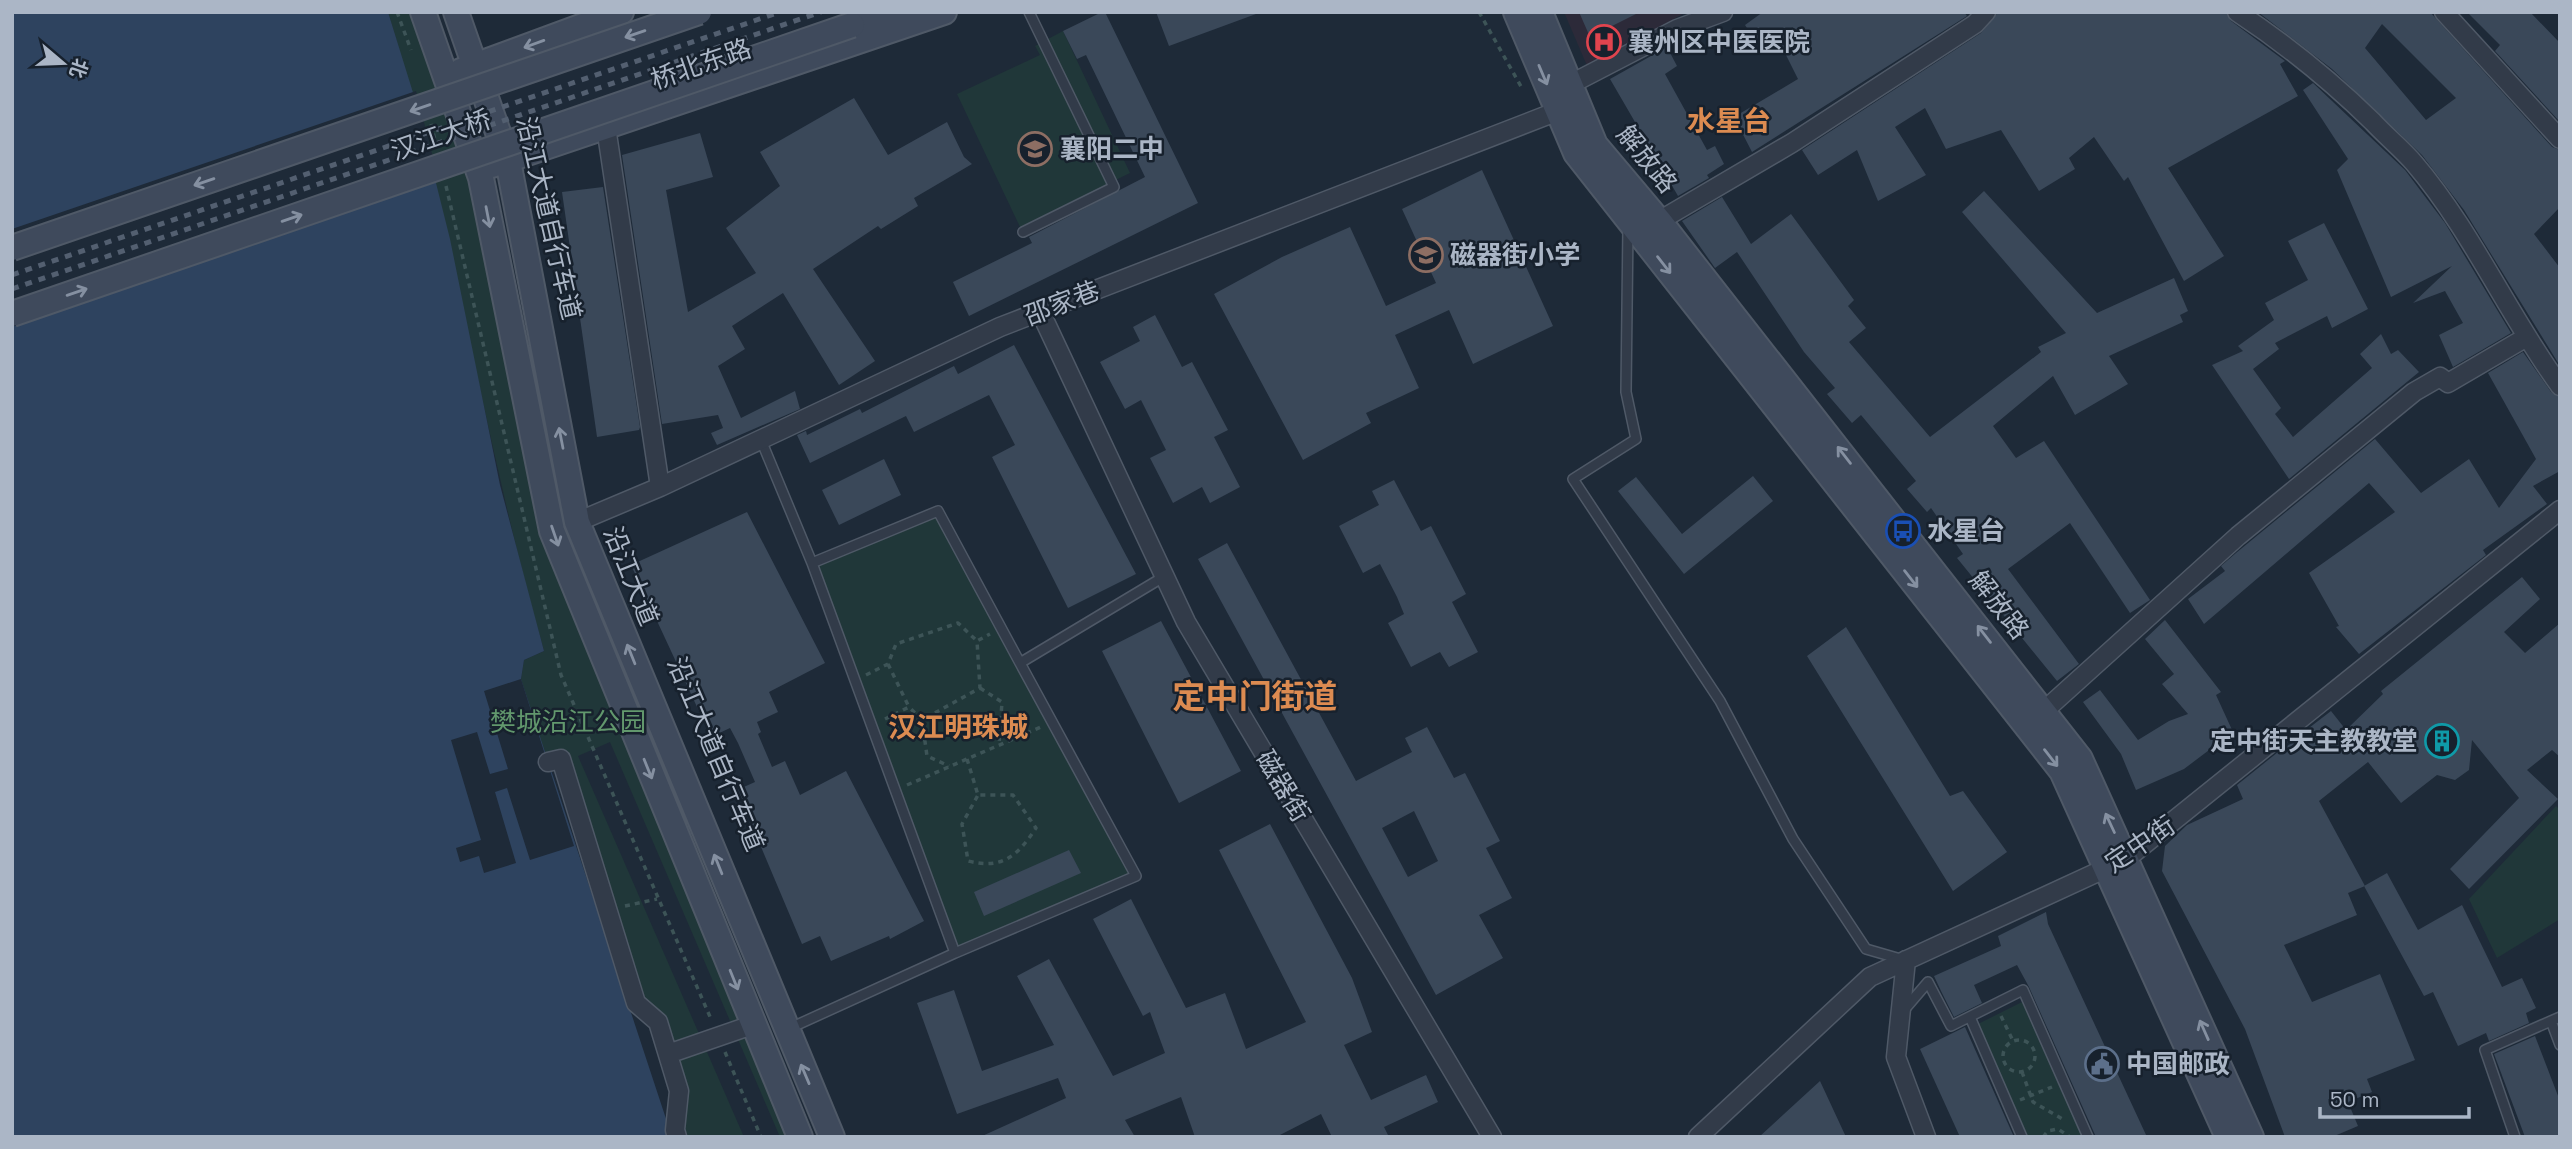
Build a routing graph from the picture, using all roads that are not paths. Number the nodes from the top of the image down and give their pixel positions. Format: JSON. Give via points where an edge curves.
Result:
{"nodes":[{"id":1,"x":423,"y":12,"type":"edge"},
{"id":2,"x":456,"y":12,"type":"edge"},
{"id":3,"x":621,"y":12,"type":"edge"},
{"id":4,"x":699,"y":12,"type":"edge"},
{"id":5,"x":890,"y":12,"type":"edge"},
{"id":6,"x":944,"y":12,"type":"edge"},
{"id":7,"x":1029,"y":12,"type":"edge"},
{"id":8,"x":1516,"y":12,"type":"edge"},
{"id":9,"x":1540,"y":12,"type":"edge"},
{"id":10,"x":1723,"y":12,"type":"edge"},
{"id":11,"x":1986,"y":12,"type":"edge"},
{"id":12,"x":2236,"y":12,"type":"edge"},
{"id":13,"x":2444,"y":12,"type":"edge"},
{"id":14,"x":475,"y":66,"type":"junction"},
{"id":15,"x":444,"y":76,"type":"junction"},
{"id":16,"x":1569,"y":85,"type":"junction"},
{"id":17,"x":1548,"y":114,"type":"junction"},
{"id":18,"x":606,"y":127,"type":"junction"},
{"id":19,"x":2560,"y":139,"type":"edge"},
{"id":20,"x":508,"y":161,"type":"junction"},
{"id":21,"x":477,"y":169,"type":"junction"},
{"id":22,"x":1628,"y":219,"type":"junction"},
{"id":23,"x":1659,"y":221,"type":"junction"},
{"id":24,"x":1023,"y":232,"type":"dead end"},
{"id":25,"x":12,"y":248,"type":"edge"},
{"id":26,"x":1040,"y":311,"type":"junction"},
{"id":27,"x":12,"y":314,"type":"edge"},
{"id":28,"x":2525,"y":338,"type":"junction"},
{"id":29,"x":2560,"y":386,"type":"edge"},
{"id":30,"x":761,"y":440,"type":"junction"},
{"id":31,"x":660,"y":488,"type":"junction"},
{"id":32,"x":2560,"y":510,"type":"edge"},
{"id":33,"x":577,"y":522,"type":"junction"},
{"id":34,"x":812,"y":564,"type":"junction"},
{"id":35,"x":1165,"y":576,"type":"junction"},
{"id":36,"x":1020,"y":663,"type":"junction"},
{"id":37,"x":2044,"y":710,"type":"junction"},
{"id":38,"x":548,"y":762,"type":"dead end"},
{"id":39,"x":2117,"y":864,"type":"junction"},
{"id":40,"x":956,"y":953,"type":"junction"},
{"id":41,"x":1906,"y":960,"type":"junction"},
{"id":42,"x":1902,"y":1012,"type":"junction"},
{"id":43,"x":1970,"y":1017,"type":"junction"},
{"id":44,"x":2555,"y":1019,"type":"edge"},
{"id":45,"x":752,"y":1025,"type":"junction"},
{"id":46,"x":787,"y":1030,"type":"junction"},
{"id":47,"x":2560,"y":1045,"type":"edge"},
{"id":48,"x":668,"y":1054,"type":"junction"},
{"id":49,"x":2086,"y":1133,"type":"edge"},
{"id":50,"x":677,"y":1137,"type":"edge"},
{"id":51,"x":800,"y":1137,"type":"edge"},
{"id":52,"x":832,"y":1137,"type":"edge"},
{"id":53,"x":1492,"y":1137,"type":"edge"},
{"id":54,"x":1698,"y":1137,"type":"edge"},
{"id":55,"x":1926,"y":1137,"type":"edge"},
{"id":56,"x":2022,"y":1137,"type":"edge"},
{"id":57,"x":2228,"y":1137,"type":"edge"},
{"id":58,"x":2252,"y":1137,"type":"edge"},
{"id":59,"x":2515,"y":1137,"type":"edge"}],
"edges":[{"from":1,"to":15,"type":"main road"},
{"from":2,"to":14,"type":"main road","name":"沿江大道"},
{"from":3,"to":14,"type":"main road","one_way":true},
{"from":4,"to":25,"type":"main road","name":"汉江大桥","one_way":true,"bridge":true},
{"from":27,"to":5,"type":"main road","name":"汉江大桥","one_way":true,"bridge":true},
{"from":6,"to":18,"type":"main road","name":"桥北东路"},
{"from":7,"to":24,"type":"lane","via":[[1114,187]]},
{"from":8,"to":17,"type":"main road","name":"解放路","one_way":true},
{"from":9,"to":16,"type":"main road","name":"解放路"},
{"from":10,"to":16,"type":"street","via":[[1676,29]]},
{"from":11,"to":23,"type":"street","via":[[1975,24],[1792,143]]},
{"from":12,"to":28,"type":"street","via":[[2285,44],[2345,93],[2414,163],[2471,245]]},
{"from":13,"to":19,"type":"street"},
{"from":14,"to":15,"type":"main road"},
{"from":14,"to":20,"type":"main road","name":"沿江大道"},
{"from":15,"to":21,"type":"main road"},
{"from":16,"to":23,"type":"main road","name":"解放路","via":[[1595,145]]},
{"from":17,"to":22,"type":"main road","name":"解放路"},
{"from":17,"to":26,"type":"street","name":"邵家巷"},
{"from":18,"to":20,"type":"main road","name":"桥北东路"},
{"from":18,"to":31,"type":"street"},
{"from":20,"to":21,"type":"main road","name":"桥北东路"},
{"from":33,"to":20,"type":"main road","name":"沿江大道","one_way":true},
{"from":21,"to":45,"type":"main road","one_way":true,"via":[[552,531]]},
{"from":22,"to":39,"type":"main road","name":"解放路","one_way":true,"via":[[2062,771]]},
{"from":22,"to":41,"type":"lane","via":[[1626,393],[1636,439],[1573,479],[1720,701],[1793,839],[1866,949]]},
{"from":37,"to":23,"type":"main road","name":"解放路","one_way":true},
{"from":26,"to":30,"type":"street","name":"邵家巷"},
{"from":26,"to":35,"type":"street","name":"磁器街"},
{"from":28,"to":29,"type":"street"},
{"from":28,"to":37,"type":"street","via":[[2448,383],[2441,377],[2414,392],[2238,536]]},
{"from":30,"to":31,"type":"street","name":"邵家巷"},
{"from":30,"to":34,"type":"lane"},
{"from":31,"to":33,"type":"street","name":"邵家巷"},
{"from":32,"to":39,"type":"street","name":"定中街"},
{"from":46,"to":33,"type":"main road","name":"沿江大道","one_way":true},
{"from":34,"to":36,"type":"lane","via":[[938,511]]},
{"from":34,"to":40,"type":"lane"},
{"from":35,"to":36,"type":"lane"},
{"from":35,"to":53,"type":"street","name":"磁器街","via":[[1186,622]]},
{"from":36,"to":40,"type":"lane","via":[[1136,876]]},
{"from":39,"to":37,"type":"main road","name":"解放路","one_way":true,"via":[[2080,759]]},
{"from":38,"to":48,"type":"street","via":[[561,759],[636,1003],[658,1022]]},
{"from":39,"to":41,"type":"street","name":"定中街"},
{"from":39,"to":57,"type":"main road","name":"解放路"},
{"from":58,"to":39,"type":"main road","name":"解放路","one_way":true},
{"from":40,"to":46,"type":"lane"},
{"from":41,"to":42,"type":"street"},
{"from":41,"to":54,"type":"street","name":"定中街","via":[[1870,977]]},
{"from":42,"to":43,"type":"lane","via":[[1928,982],[1951,1026]]},
{"from":42,"to":55,"type":"street","via":[[1896,1057]]},
{"from":43,"to":49,"type":"lane","via":[[2023,990]]},
{"from":43,"to":56,"type":"lane"},
{"from":44,"to":47,"type":"lane"},
{"from":44,"to":59,"type":"lane","via":[[2485,1050]]},
{"from":45,"to":48,"type":"street"},
{"from":45,"to":51,"type":"main road"},
{"from":52,"to":46,"type":"main road","name":"沿江大道","one_way":true},
{"from":48,"to":50,"type":"street","via":[[679,1091]]}]}
